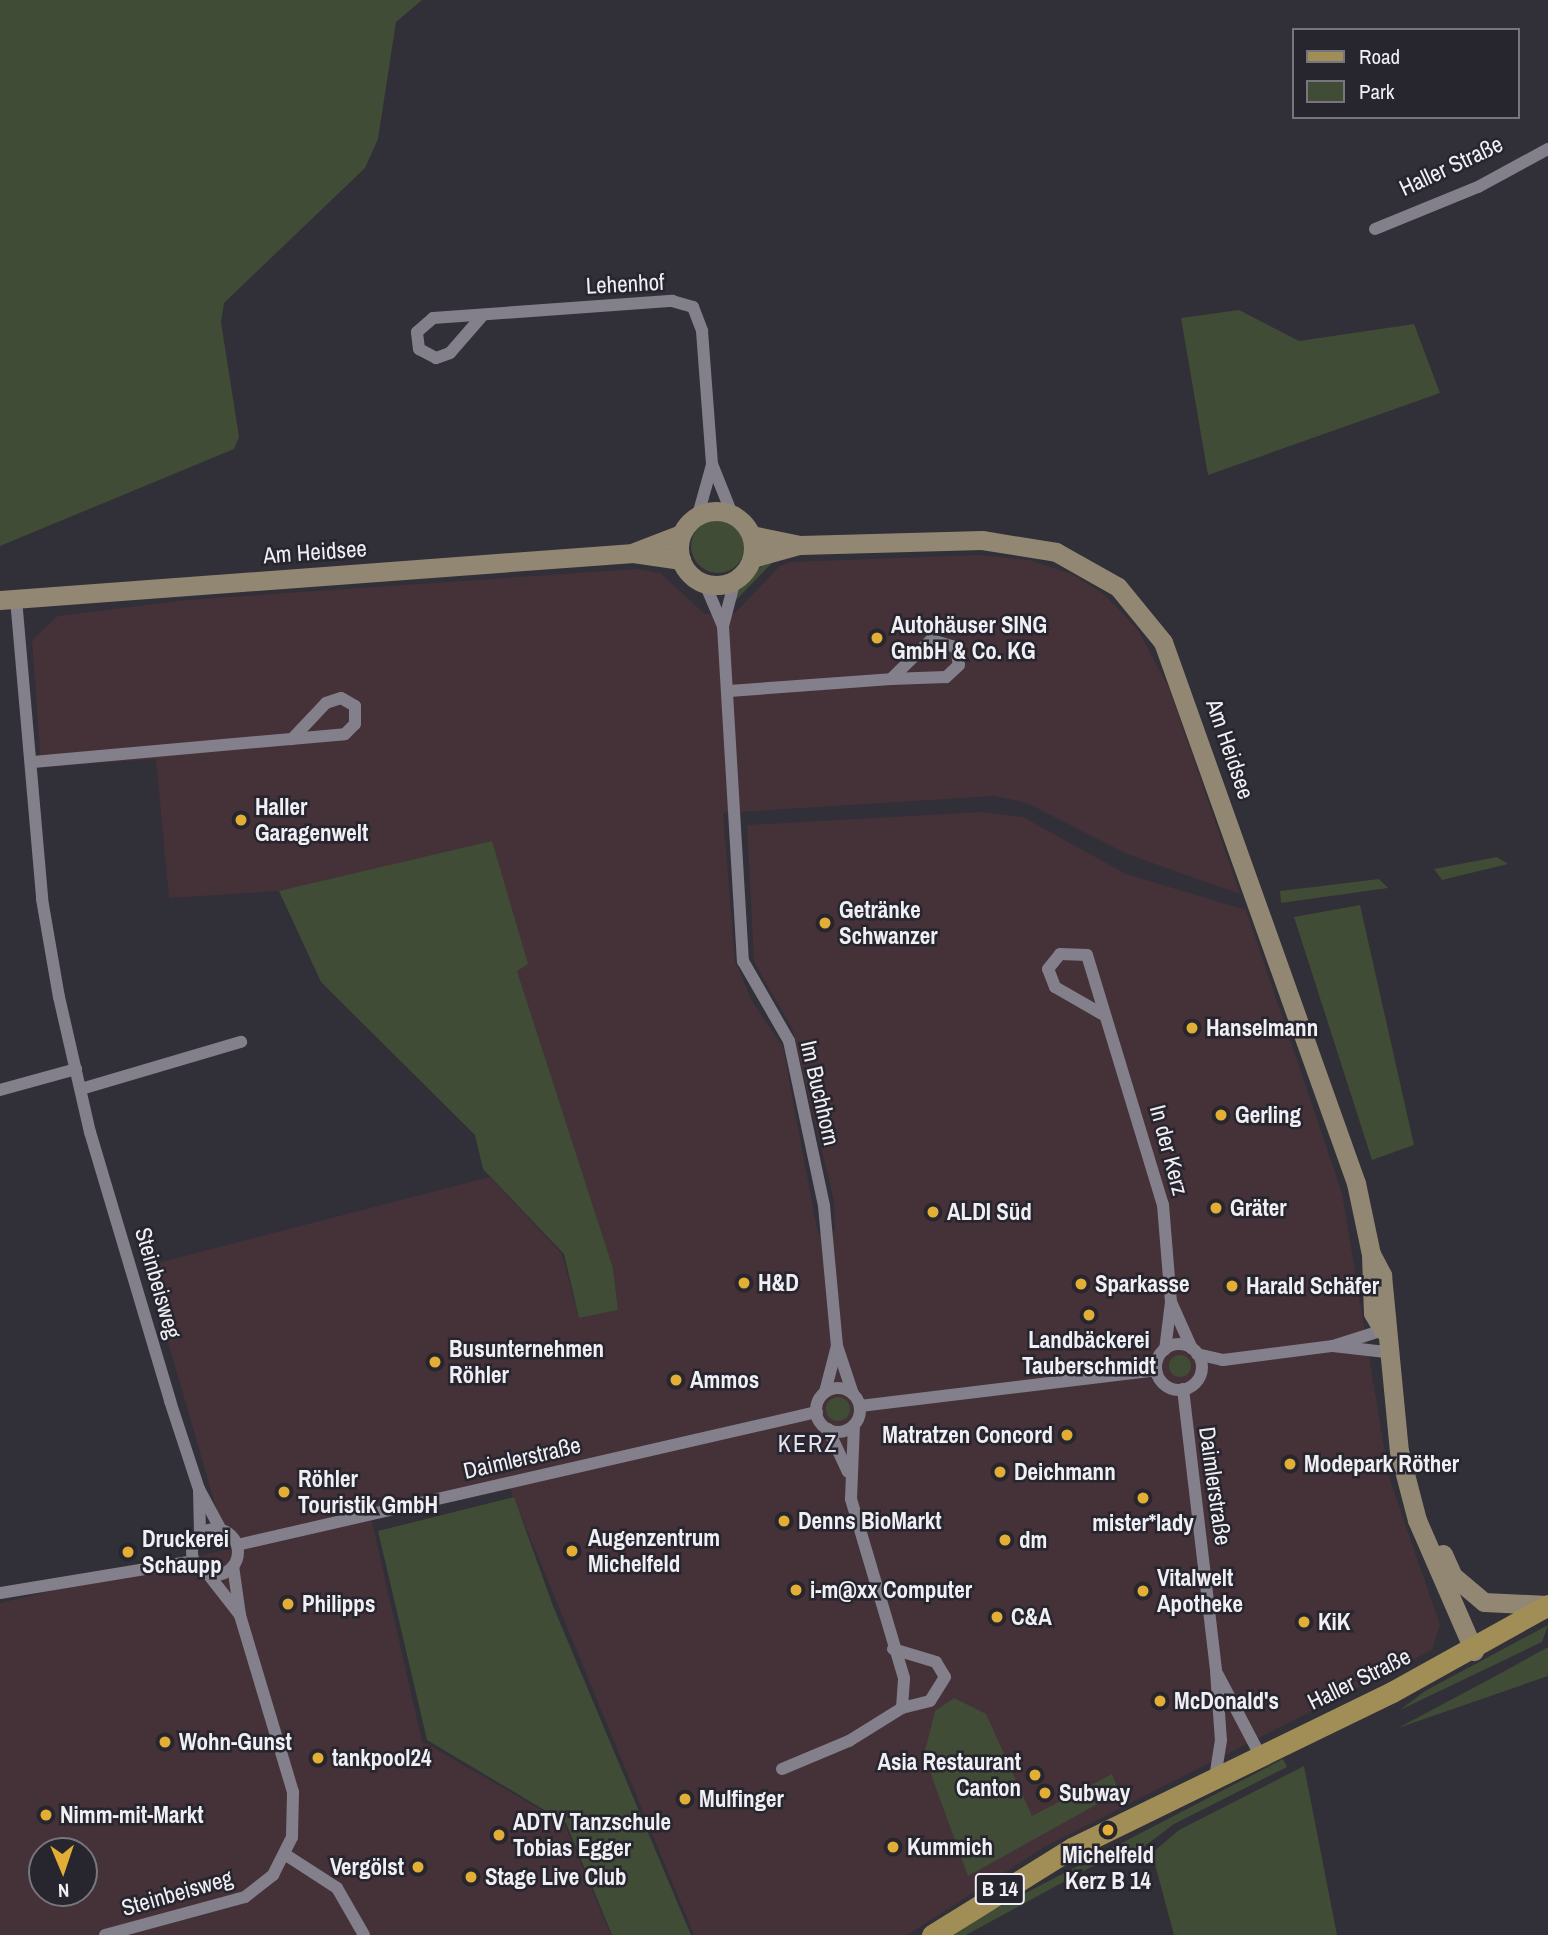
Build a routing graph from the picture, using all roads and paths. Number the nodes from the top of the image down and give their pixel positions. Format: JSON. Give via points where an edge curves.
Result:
{"nodes":[{"id":1,"x":1548,"y":149,"type":"edge"},
{"id":2,"x":1375,"y":229,"type":"dead end"},
{"id":3,"x":483,"y":315,"type":"junction"},
{"id":4,"x":712,"y":464,"type":"junction"},
{"id":5,"x":732,"y":514,"type":"junction"},
{"id":6,"x":698,"y":515,"type":"junction"},
{"id":7,"x":681,"y":534,"type":"junction"},
{"id":8,"x":751,"y":534,"type":"junction"},
{"id":9,"x":800,"y":545,"type":"junction"},
{"id":10,"x":633,"y":553,"type":"junction"},
{"id":11,"x":752,"y":558,"type":"junction"},
{"id":12,"x":681,"y":560,"type":"junction"},
{"id":13,"x":735,"y":580,"type":"junction"},
{"id":14,"x":705,"y":583,"type":"junction"},
{"id":15,"x":8,"y":599,"type":"edge"},
{"id":16,"x":723,"y":626,"type":"junction"},
{"id":17,"x":891,"y":679,"type":"junction"},
{"id":18,"x":729,"y":691,"type":"junction"},
{"id":19,"x":292,"y":739,"type":"junction"},
{"id":20,"x":33,"y":762,"type":"junction"},
{"id":21,"x":1102,"y":1014,"type":"junction"},
{"id":22,"x":241,"y":1042,"type":"dead end"},
{"id":23,"x":76,"y":1069,"type":"junction"},
{"id":24,"x":80,"y":1089,"type":"junction"},
{"id":25,"x":0,"y":1090,"type":"edge"},
{"id":26,"x":1171,"y":1302,"type":"junction"},
{"id":27,"x":1383,"y":1330,"type":"junction"},
{"id":28,"x":837,"y":1346,"type":"junction"},
{"id":29,"x":1333,"y":1346,"type":"junction"},
{"id":30,"x":1164,"y":1350,"type":"junction"},
{"id":31,"x":1195,"y":1351,"type":"junction"},
{"id":32,"x":1386,"y":1352,"type":"junction"},
{"id":33,"x":1223,"y":1360,"type":"junction"},
{"id":34,"x":1156,"y":1370,"type":"junction"},
{"id":35,"x":1201,"y":1372,"type":"junction"},
{"id":36,"x":1183,"y":1389,"type":"junction"},
{"id":37,"x":825,"y":1392,"type":"junction"},
{"id":38,"x":853,"y":1394,"type":"junction"},
{"id":39,"x":860,"y":1406,"type":"junction"},
{"id":40,"x":817,"y":1412,"type":"junction"},
{"id":41,"x":854,"y":1425,"type":"junction"},
{"id":42,"x":828,"y":1429,"type":"junction"},
{"id":43,"x":1399,"y":1451,"type":"junction"},
{"id":44,"x":848,"y":1472,"type":"junction"},
{"id":45,"x":199,"y":1489,"type":"junction"},
{"id":46,"x":222,"y":1530,"type":"junction"},
{"id":47,"x":200,"y":1534,"type":"junction"},
{"id":48,"x":237,"y":1545,"type":"junction"},
{"id":49,"x":194,"y":1561,"type":"junction"},
{"id":50,"x":233,"y":1566,"type":"junction"},
{"id":51,"x":208,"y":1574,"type":"junction"},
{"id":52,"x":0,"y":1593,"type":"edge"},
{"id":53,"x":1548,"y":1605,"type":"edge"},
{"id":54,"x":240,"y":1615,"type":"junction"},
{"id":55,"x":893,"y":1649,"type":"junction"},
{"id":56,"x":1474,"y":1651,"type":"junction"},
{"id":57,"x":1216,"y":1671,"type":"junction"},
{"id":58,"x":902,"y":1708,"type":"junction"},
{"id":59,"x":1261,"y":1755,"type":"junction"},
{"id":60,"x":782,"y":1769,"type":"dead end"},
{"id":61,"x":1214,"y":1779,"type":"junction"},
{"id":62,"x":286,"y":1855,"type":"junction"},
{"id":63,"x":105,"y":1935,"type":"edge"},
{"id":64,"x":364,"y":1935,"type":"edge"},
{"id":65,"x":932,"y":1935,"type":"edge"}],
"edges":[{"from":1,"to":2,"type":"street","name":"Haller Straße","via":[[1478,187]]},
{"from":3,"to":3,"type":"street","name":"Lehenhof","via":[[450,353],[436,358],[419,349],[417,332],[433,318]]},
{"from":3,"to":4,"type":"street","name":"Lehenhof","via":[[672,301],[693,307],[702,331]]},
{"from":4,"to":5,"type":"street","name":"Lehenhof"},
{"from":4,"to":6,"type":"street","name":"Lehenhof"},
{"from":5,"to":6,"type":"main road"},
{"from":5,"to":8,"type":"main road"},
{"from":6,"to":7,"type":"main road"},
{"from":7,"to":10,"type":"main road","name":"Am Heidsee"},
{"from":7,"to":12,"type":"main road"},
{"from":8,"to":9,"type":"main road","name":"Am Heidsee"},
{"from":8,"to":11,"type":"main road"},
{"from":9,"to":11,"type":"main road","name":"Am Heidsee"},
{"from":9,"to":27,"type":"main road","name":"Am Heidsee","via":[[1021,544],[1084,564],[1118,587],[1150,622],[1175,666],[1356,1182],[1371,1254],[1368,1284]]},
{"from":10,"to":12,"type":"main road","name":"Am Heidsee"},
{"from":10,"to":15,"type":"main road","name":"Am Heidsee"},
{"from":11,"to":13,"type":"main road"},
{"from":12,"to":14,"type":"main road"},
{"from":13,"to":14,"type":"main road"},
{"from":13,"to":16,"type":"street","name":"Im Buchhorn"},
{"from":14,"to":16,"type":"street","name":"Im Buchhorn"},
{"from":15,"to":20,"type":"street","name":"Steinbeisweg"},
{"from":16,"to":18,"type":"street","name":"Im Buchhorn"},
{"from":17,"to":17,"type":"street","via":[[946,677],[959,664],[956,647],[931,640]]},
{"from":17,"to":18,"type":"street"},
{"from":18,"to":28,"type":"street","name":"Im Buchhorn","via":[[743,961],[789,1041],[824,1206]]},
{"from":19,"to":19,"type":"street","via":[[326,703],[341,698],[355,706],[355,724],[345,734]]},
{"from":19,"to":20,"type":"street"},
{"from":20,"to":23,"type":"street","name":"Steinbeisweg","via":[[42,899]]},
{"from":21,"to":21,"type":"street","name":"In der Kerz","via":[[1087,955],[1060,954],[1048,969],[1055,987]]},
{"from":21,"to":26,"type":"street","name":"In der Kerz","via":[[1129,1083],[1163,1205]]},
{"from":22,"to":24,"type":"street"},
{"from":23,"to":24,"type":"street","name":"Steinbeisweg"},
{"from":23,"to":25,"type":"street"},
{"from":24,"to":45,"type":"street","name":"Steinbeisweg"},
{"from":26,"to":30,"type":"street","name":"In der Kerz"},
{"from":26,"to":31,"type":"street","name":"In der Kerz"},
{"from":27,"to":29,"type":"street"},
{"from":27,"to":32,"type":"main road","name":"Am Heidsee"},
{"from":28,"to":37,"type":"street","name":"Im Buchhorn"},
{"from":28,"to":38,"type":"street","name":"Im Buchhorn"},
{"from":29,"to":32,"type":"street"},
{"from":29,"to":33,"type":"street"},
{"from":30,"to":31,"type":"street"},
{"from":30,"to":34,"type":"street"},
{"from":31,"to":33,"type":"street"},
{"from":31,"to":35,"type":"street"},
{"from":32,"to":43,"type":"main road","name":"Am Heidsee"},
{"from":33,"to":35,"type":"street"},
{"from":34,"to":36,"type":"street","via":[[1167,1387]]},
{"from":34,"to":39,"type":"street"},
{"from":35,"to":36,"type":"street"},
{"from":36,"to":57,"type":"street","name":"Daimlerstraße"},
{"from":37,"to":38,"type":"street","via":[[839,1388]]},
{"from":37,"to":40,"type":"street"},
{"from":38,"to":39,"type":"street"},
{"from":39,"to":41,"type":"street"},
{"from":40,"to":42,"type":"street"},
{"from":40,"to":48,"type":"street","name":"Daimlerstraße"},
{"from":41,"to":42,"type":"street"},
{"from":41,"to":44,"type":"street"},
{"from":42,"to":44,"type":"street"},
{"from":43,"to":53,"type":"main road","via":[[1464,1588],[1489,1604]]},
{"from":43,"to":56,"type":"main road","via":[[1422,1531]]},
{"from":44,"to":55,"type":"street","via":[[860,1540]]},
{"from":45,"to":46,"type":"street","name":"Steinbeisweg"},
{"from":45,"to":47,"type":"street","name":"Steinbeisweg"},
{"from":46,"to":47,"type":"street"},
{"from":46,"to":48,"type":"street"},
{"from":47,"to":49,"type":"street"},
{"from":48,"to":50,"type":"street"},
{"from":49,"to":51,"type":"street"},
{"from":49,"to":52,"type":"street"},
{"from":50,"to":51,"type":"street"},
{"from":50,"to":54,"type":"street","name":"Steinbeisweg"},
{"from":51,"to":54,"type":"street","name":"Steinbeisweg"},
{"from":53,"to":56,"type":"main road","name":"Haller Straße","number":"B 14"},
{"from":54,"to":62,"type":"street","name":"Steinbeisweg","via":[[293,1792],[295,1824]]},
{"from":55,"to":58,"type":"street","via":[[904,1678]]},
{"from":55,"to":58,"type":"street","via":[[936,1662],[945,1676],[930,1701]]},
{"from":56,"to":59,"type":"main road","name":"Haller Straße","number":"B 14"},
{"from":57,"to":59,"type":"street","name":"Daimlerstraße"},
{"from":57,"to":61,"type":"street","name":"Daimlerstraße","via":[[1221,1740]]},
{"from":58,"to":60,"type":"street","via":[[849,1741]]},
{"from":59,"to":61,"type":"main road","name":"Haller Straße","number":"B 14"},
{"from":61,"to":65,"type":"main road","name":"Haller Straße","number":"B 14","via":[[1072,1848]]},
{"from":62,"to":63,"type":"street","name":"Steinbeisweg","via":[[245,1897]]},
{"from":62,"to":64,"type":"street","via":[[337,1888]]}]}
